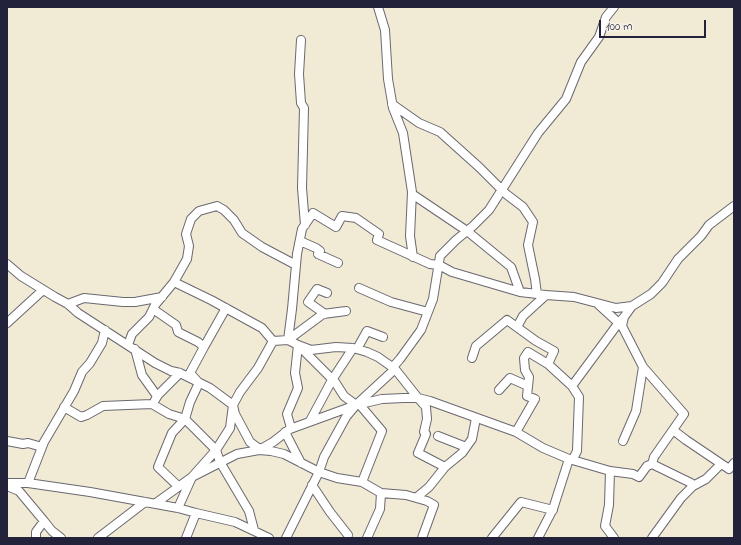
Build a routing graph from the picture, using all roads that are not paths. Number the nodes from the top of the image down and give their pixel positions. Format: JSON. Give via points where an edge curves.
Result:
{"nodes":[{"id":1,"x":378,"y":7,"type":"edge"},
{"id":2,"x":614,"y":7,"type":"edge"},
{"id":3,"x":301,"y":40,"type":"dead end"},
{"id":4,"x":392,"y":104,"type":"junction"},
{"id":5,"x":502,"y":190,"type":"junction"},
{"id":6,"x":412,"y":194,"type":"junction"},
{"id":7,"x":732,"y":210,"type":"edge"},
{"id":8,"x":305,"y":225,"type":"junction"},
{"id":9,"x":467,"y":231,"type":"junction"},
{"id":10,"x":300,"y":241,"type":"junction"},
{"id":11,"x":413,"y":256,"type":"junction"},
{"id":12,"x":338,"y":263,"type":"dead end"},
{"id":13,"x":7,"y":264,"type":"edge"},
{"id":14,"x":296,"y":265,"type":"junction"},
{"id":15,"x":438,"y":265,"type":"junction"},
{"id":16,"x":174,"y":282,"type":"junction"},
{"id":17,"x":359,"y":288,"type":"dead end"},
{"id":18,"x":43,"y":290,"type":"junction"},
{"id":19,"x":520,"y":292,"type":"junction"},
{"id":20,"x":327,"y":293,"type":"dead end"},
{"id":21,"x":537,"y":294,"type":"junction"},
{"id":22,"x":546,"y":295,"type":"junction"},
{"id":23,"x":162,"y":297,"type":"junction"},
{"id":24,"x":597,"y":303,"type":"junction"},
{"id":25,"x":68,"y":304,"type":"junction"},
{"id":26,"x":632,"y":306,"type":"junction"},
{"id":27,"x":226,"y":308,"type":"junction"},
{"id":28,"x":153,"y":309,"type":"junction"},
{"id":29,"x":346,"y":311,"type":"dead end"},
{"id":30,"x":428,"y":312,"type":"junction"},
{"id":31,"x":325,"y":314,"type":"junction"},
{"id":32,"x":622,"y":322,"type":"junction"},
{"id":33,"x":7,"y":323,"type":"edge"},
{"id":34,"x":517,"y":327,"type":"junction"},
{"id":35,"x":105,"y":330,"type":"junction"},
{"id":36,"x":383,"y":337,"type":"dead end"},
{"id":37,"x":288,"y":340,"type":"junction"},
{"id":38,"x":273,"y":341,"type":"junction"},
{"id":39,"x":536,"y":341,"type":"junction"},
{"id":40,"x":298,"y":345,"type":"junction"},
{"id":41,"x":132,"y":347,"type":"junction"},
{"id":42,"x":204,"y":347,"type":"junction"},
{"id":43,"x":355,"y":349,"type":"junction"},
{"id":44,"x":528,"y":352,"type":"junction"},
{"id":45,"x":472,"y":358,"type":"dead end"},
{"id":46,"x":548,"y":364,"type":"junction"},
{"id":47,"x":643,"y":367,"type":"junction"},
{"id":48,"x":394,"y":368,"type":"junction"},
{"id":49,"x":180,"y":373,"type":"junction"},
{"id":50,"x":332,"y":380,"type":"junction"},
{"id":51,"x":199,"y":383,"type":"junction"},
{"id":52,"x":528,"y":386,"type":"junction"},
{"id":53,"x":572,"y":386,"type":"junction"},
{"id":54,"x":499,"y":390,"type":"dead end"},
{"id":55,"x":157,"y":396,"type":"junction"},
{"id":56,"x":418,"y":398,"type":"junction"},
{"id":57,"x":152,"y":404,"type":"junction"},
{"id":58,"x":233,"y":405,"type":"junction"},
{"id":59,"x":358,"y":405,"type":"junction"},
{"id":60,"x":64,"y":407,"type":"junction"},
{"id":61,"x":476,"y":418,"type":"junction"},
{"id":62,"x":185,"y":419,"type":"junction"},
{"id":63,"x":310,"y":421,"type":"junction"},
{"id":64,"x":288,"y":430,"type":"junction"},
{"id":65,"x":673,"y":430,"type":"junction"},
{"id":66,"x":516,"y":432,"type":"junction"},
{"id":67,"x":438,"y":436,"type":"dead end"},
{"id":68,"x":7,"y":441,"type":"edge"},
{"id":69,"x":623,"y":441,"type":"dead end"},
{"id":70,"x":42,"y":447,"type":"junction"},
{"id":71,"x":466,"y":447,"type":"junction"},
{"id":72,"x":260,"y":449,"type":"junction"},
{"id":73,"x":216,"y":450,"type":"junction"},
{"id":74,"x":571,"y":459,"type":"junction"},
{"id":75,"x":220,"y":462,"type":"junction"},
{"id":76,"x":301,"y":463,"type":"junction"},
{"id":77,"x":720,"y":463,"type":"junction"},
{"id":78,"x":734,"y":463,"type":"edge"},
{"id":79,"x":652,"y":464,"type":"junction"},
{"id":80,"x":445,"y":467,"type":"junction"},
{"id":81,"x":610,"y":471,"type":"junction"},
{"id":82,"x":319,"y":472,"type":"junction"},
{"id":83,"x":192,"y":477,"type":"junction"},
{"id":84,"x":362,"y":482,"type":"junction"},
{"id":85,"x":28,"y":483,"type":"junction"},
{"id":86,"x":7,"y":484,"type":"edge"},
{"id":87,"x":312,"y":485,"type":"junction"},
{"id":88,"x":178,"y":486,"type":"junction"},
{"id":89,"x":693,"y":486,"type":"junction"},
{"id":90,"x":381,"y":493,"type":"junction"},
{"id":91,"x":417,"y":497,"type":"junction"},
{"id":92,"x":145,"y":502,"type":"junction"},
{"id":93,"x":156,"y":503,"type":"junction"},
{"id":94,"x":178,"y":508,"type":"junction"},
{"id":95,"x":553,"y":510,"type":"junction"},
{"id":96,"x":196,"y":513,"type":"junction"},
{"id":97,"x":44,"y":521,"type":"junction"},
{"id":98,"x":254,"y":530,"type":"junction"},
{"id":99,"x":348,"y":535,"type":"dead end"},
{"id":100,"x":266,"y":537,"type":"edge"},
{"id":101,"x":36,"y":538,"type":"edge"},
{"id":102,"x":62,"y":538,"type":"edge"},
{"id":103,"x":98,"y":538,"type":"edge"},
{"id":104,"x":186,"y":538,"type":"edge"},
{"id":105,"x":286,"y":538,"type":"edge"},
{"id":106,"x":367,"y":538,"type":"edge"},
{"id":107,"x":422,"y":538,"type":"edge"},
{"id":108,"x":492,"y":538,"type":"edge"},
{"id":109,"x":538,"y":538,"type":"edge"},
{"id":110,"x":614,"y":538,"type":"edge"},
{"id":111,"x":652,"y":538,"type":"edge"}],
"edges":[{"from":1,"to":4,"type":"street","via":[[385,30]]},
{"from":2,"to":5,"type":"street","via":[[606,17],[599,37],[581,62],[566,99],[538,133]]},
{"from":3,"to":8,"type":"street","via":[[299,74],[301,103],[304,108],[302,188]]},
{"from":4,"to":5,"type":"street","via":[[419,123],[440,132]]},
{"from":4,"to":6,"type":"street","via":[[403,133]]},
{"from":5,"to":9,"type":"street","via":[[489,210]]},
{"from":5,"to":21,"type":"street","via":[[523,207],[533,222],[528,245]]},
{"from":6,"to":9,"type":"street"},
{"from":6,"to":11,"type":"street","via":[[410,236]]},
{"from":7,"to":26,"type":"street","via":[[708,225],[701,236],[678,259],[662,284]]},
{"from":8,"to":10,"type":"street"},
{"from":8,"to":11,"type":"street","via":[[313,214],[336,227],[342,216],[356,218],[379,234],[377,240]]},
{"from":9,"to":15,"type":"street","via":[[440,256]]},
{"from":9,"to":19,"type":"street","via":[[511,267]]},
{"from":10,"to":12,"type":"street","via":[[316,248],[320,251],[318,254]]},
{"from":10,"to":14,"type":"street"},
{"from":11,"to":15,"type":"street"},
{"from":13,"to":18,"type":"street"},
{"from":14,"to":16,"type":"street","via":[[242,233],[234,220],[217,206],[199,211],[191,219],[186,234],[189,246],[188,259]]},
{"from":14,"to":37,"type":"street"},
{"from":15,"to":19,"type":"street","via":[[452,272]]},
{"from":15,"to":30,"type":"street","via":[[433,299]]},
{"from":16,"to":23,"type":"street"},
{"from":16,"to":27,"type":"street"},
{"from":17,"to":30,"type":"street","via":[[391,302]]},
{"from":18,"to":25,"type":"street"},
{"from":18,"to":33,"type":"street"},
{"from":19,"to":21,"type":"street"},
{"from":20,"to":31,"type":"street","via":[[317,289],[308,302]]},
{"from":21,"to":22,"type":"street"},
{"from":22,"to":24,"type":"street","via":[[574,297]]},
{"from":22,"to":34,"type":"street","via":[[523,316]]},
{"from":23,"to":25,"type":"street","via":[[135,302],[84,298]]},
{"from":23,"to":28,"type":"street"},
{"from":24,"to":26,"type":"street","via":[[616,308]]},
{"from":24,"to":32,"type":"street"},
{"from":25,"to":35,"type":"street"},
{"from":26,"to":32,"type":"street"},
{"from":27,"to":38,"type":"street","via":[[262,328]]},
{"from":27,"to":42,"type":"street"},
{"from":28,"to":41,"type":"street","via":[[149,318],[132,334]]},
{"from":28,"to":42,"type":"street","via":[[176,325],[178,332]]},
{"from":29,"to":31,"type":"street"},
{"from":30,"to":48,"type":"street","via":[[421,330]]},
{"from":31,"to":37,"type":"street"},
{"from":32,"to":47,"type":"street"},
{"from":32,"to":53,"type":"street"},
{"from":34,"to":39,"type":"street"},
{"from":34,"to":45,"type":"street","via":[[507,320],[476,346]]},
{"from":35,"to":41,"type":"street"},
{"from":35,"to":60,"type":"street","via":[[102,344],[82,372],[74,392]]},
{"from":36,"to":43,"type":"street","via":[[367,331]]},
{"from":37,"to":38,"type":"street"},
{"from":37,"to":40,"type":"street"},
{"from":38,"to":58,"type":"street"},
{"from":39,"to":44,"type":"street"},
{"from":39,"to":46,"type":"street","via":[[554,351]]},
{"from":40,"to":43,"type":"street","via":[[311,350],[336,347]]},
{"from":40,"to":50,"type":"street"},
{"from":40,"to":64,"type":"street","via":[[295,373],[298,388],[287,414]]},
{"from":41,"to":49,"type":"street","via":[[155,363]]},
{"from":41,"to":55,"type":"street","via":[[142,376]]},
{"from":42,"to":51,"type":"street","via":[[190,373]]},
{"from":43,"to":48,"type":"street","via":[[378,357]]},
{"from":43,"to":50,"type":"street"},
{"from":44,"to":46,"type":"street"},
{"from":44,"to":52,"type":"street","via":[[524,358],[525,370],[529,377]]},
{"from":46,"to":53,"type":"street"},
{"from":47,"to":65,"type":"street","via":[[684,414]]},
{"from":47,"to":69,"type":"street","via":[[636,411]]},
{"from":48,"to":56,"type":"street"},
{"from":48,"to":59,"type":"street"},
{"from":49,"to":51,"type":"street"},
{"from":49,"to":55,"type":"street"},
{"from":50,"to":59,"type":"street","via":[[344,396]]},
{"from":50,"to":63,"type":"street"},
{"from":51,"to":58,"type":"street"},
{"from":51,"to":62,"type":"street"},
{"from":52,"to":54,"type":"street","via":[[510,378]]},
{"from":52,"to":66,"type":"street","via":[[527,396],[535,399]]},
{"from":53,"to":74,"type":"street","via":[[579,397],[577,451]]},
{"from":55,"to":57,"type":"street"},
{"from":56,"to":59,"type":"street","via":[[382,399]]},
{"from":56,"to":61,"type":"street"},
{"from":56,"to":80,"type":"street","via":[[426,407],[427,418],[424,432],[426,434],[418,453]]},
{"from":57,"to":60,"type":"street","via":[[103,406],[81,417]]},
{"from":57,"to":62,"type":"street","via":[[169,414]]},
{"from":58,"to":72,"type":"street","via":[[250,442]]},
{"from":58,"to":73,"type":"street","via":[[230,428]]},
{"from":59,"to":63,"type":"street"},
{"from":59,"to":82,"type":"street","via":[[346,417],[324,457]]},
{"from":59,"to":84,"type":"street","via":[[382,431]]},
{"from":60,"to":70,"type":"street"},
{"from":61,"to":66,"type":"street"},
{"from":61,"to":71,"type":"street","via":[[472,439]]},
{"from":62,"to":73,"type":"street"},
{"from":62,"to":88,"type":"street","via":[[172,433],[158,467]]},
{"from":63,"to":64,"type":"street"},
{"from":64,"to":72,"type":"street"},
{"from":64,"to":76,"type":"street"},
{"from":65,"to":77,"type":"street"},
{"from":65,"to":79,"type":"street"},
{"from":66,"to":74,"type":"street","via":[[543,448]]},
{"from":67,"to":71,"type":"street"},
{"from":68,"to":70,"type":"street"},
{"from":70,"to":85,"type":"street"},
{"from":71,"to":80,"type":"street"},
{"from":72,"to":75,"type":"street","via":[[237,454]]},
{"from":72,"to":76,"type":"street","via":[[284,454]]},
{"from":73,"to":75,"type":"street"},
{"from":73,"to":83,"type":"street"},
{"from":74,"to":81,"type":"street"},
{"from":74,"to":95,"type":"street"},
{"from":75,"to":83,"type":"street"},
{"from":75,"to":98,"type":"street","via":[[249,511]]},
{"from":76,"to":82,"type":"street"},
{"from":77,"to":78,"type":"street","via":[[729,469]]},
{"from":77,"to":89,"type":"street","via":[[706,479]]},
{"from":79,"to":81,"type":"street","via":[[646,466],[638,477]]},
{"from":79,"to":89,"type":"street"},
{"from":80,"to":91,"type":"street"},
{"from":81,"to":110,"type":"street","via":[[609,505],[605,526]]},
{"from":82,"to":84,"type":"street"},
{"from":82,"to":87,"type":"street"},
{"from":83,"to":88,"type":"street"},
{"from":83,"to":94,"type":"street"},
{"from":84,"to":90,"type":"street"},
{"from":85,"to":86,"type":"street"},
{"from":85,"to":92,"type":"street"},
{"from":86,"to":97,"type":"street","via":[[19,491]]},
{"from":87,"to":99,"type":"street"},
{"from":87,"to":105,"type":"street"},
{"from":88,"to":93,"type":"street"},
{"from":89,"to":111,"type":"street"},
{"from":90,"to":91,"type":"street"},
{"from":90,"to":106,"type":"street","via":[[380,509]]},
{"from":91,"to":107,"type":"street","via":[[434,505]]},
{"from":92,"to":93,"type":"street"},
{"from":92,"to":103,"type":"street"},
{"from":93,"to":94,"type":"street"},
{"from":94,"to":96,"type":"street"},
{"from":95,"to":108,"type":"street","via":[[521,502]]},
{"from":95,"to":109,"type":"street"},
{"from":96,"to":98,"type":"street","via":[[235,522]]},
{"from":96,"to":104,"type":"street"},
{"from":97,"to":101,"type":"street","via":[[36,532]]},
{"from":97,"to":102,"type":"street"},
{"from":98,"to":100,"type":"street"}]}
